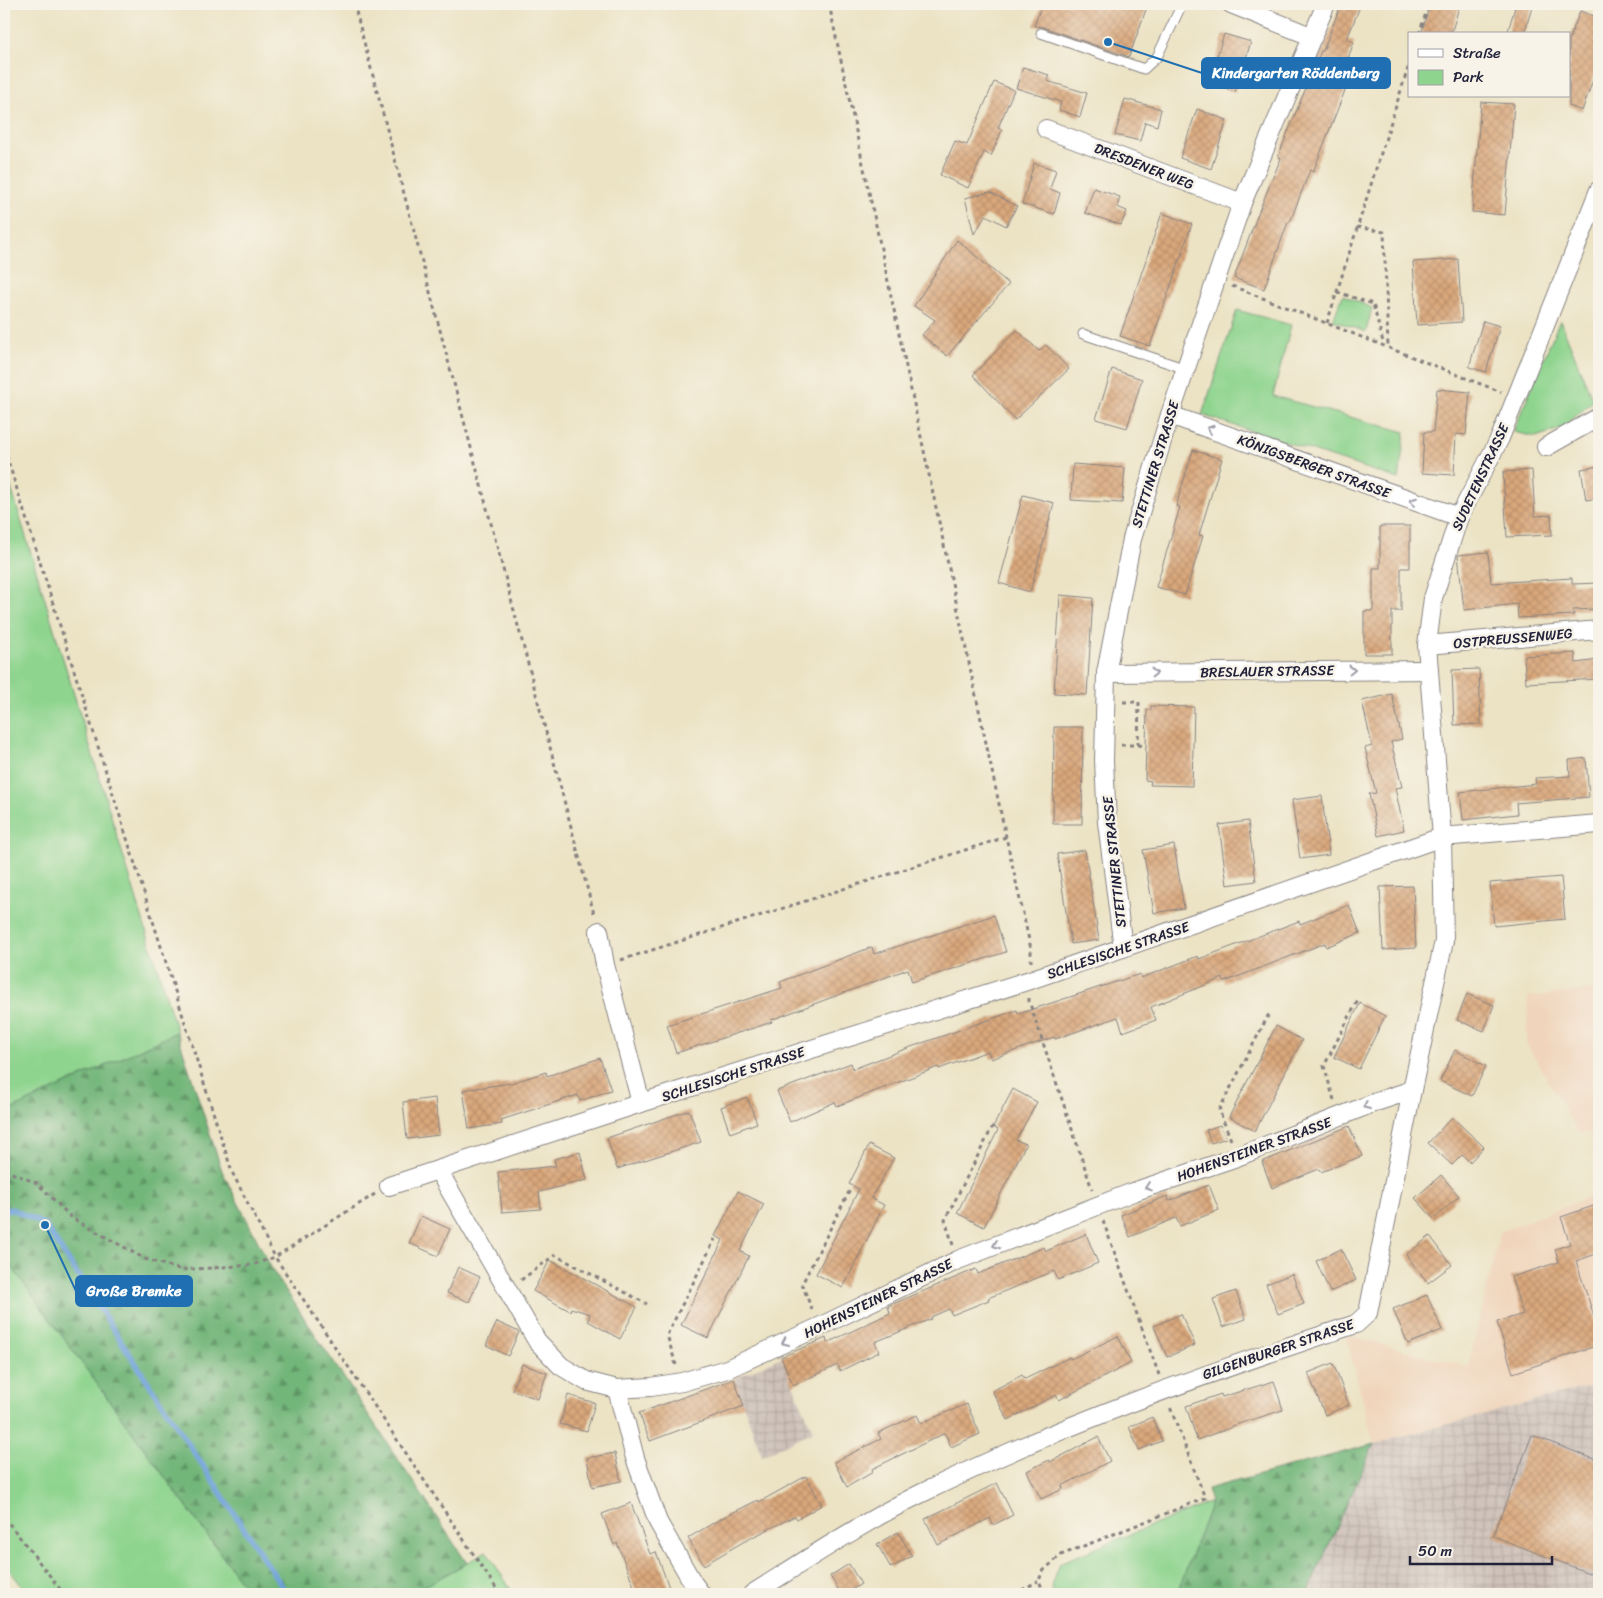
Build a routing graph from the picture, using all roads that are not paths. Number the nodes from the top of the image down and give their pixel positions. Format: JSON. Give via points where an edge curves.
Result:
{"nodes":[{"id":1,"x":1182,"y":4,"type":"edge"},
{"id":2,"x":1231,"y":4,"type":"edge"},
{"id":3,"x":1326,"y":4,"type":"edge"},
{"id":4,"x":1041,"y":34,"type":"dead end"},
{"id":5,"x":1313,"y":37,"type":"junction"},
{"id":6,"x":1046,"y":129,"type":"dead end"},
{"id":7,"x":1599,"y":190,"type":"edge"},
{"id":8,"x":1242,"y":203,"type":"junction"},
{"id":9,"x":1083,"y":334,"type":"dead end"},
{"id":10,"x":1186,"y":369,"type":"junction"},
{"id":11,"x":1170,"y":415,"type":"junction"},
{"id":12,"x":1599,"y":417,"type":"edge"},
{"id":13,"x":1546,"y":447,"type":"dead end"},
{"id":14,"x":1459,"y":517,"type":"junction"},
{"id":15,"x":1599,"y":630,"type":"edge"},
{"id":16,"x":1427,"y":645,"type":"junction"},
{"id":17,"x":1429,"y":670,"type":"junction"},
{"id":18,"x":1106,"y":673,"type":"junction"},
{"id":19,"x":1599,"y":824,"type":"edge"},
{"id":20,"x":1442,"y":837,"type":"junction"},
{"id":21,"x":599,"y":931,"type":"road end"},
{"id":22,"x":1123,"y":948,"type":"junction"},
{"id":23,"x":1412,"y":1090,"type":"junction"},
{"id":24,"x":642,"y":1103,"type":"junction"},
{"id":25,"x":438,"y":1170,"type":"junction"},
{"id":26,"x":389,"y":1186,"type":"road end"},
{"id":27,"x":617,"y":1390,"type":"junction"},
{"id":28,"x":700,"y":1594,"type":"edge"},
{"id":29,"x":752,"y":1594,"type":"edge"}],
"edges":[{"from":1,"to":4,"type":"lane","via":[[1157,56],[1144,69]]},
{"from":2,"to":5,"type":"street"},
{"from":3,"to":5,"type":"street","name":"STETTINER STRASSE"},
{"from":5,"to":8,"type":"street","name":"STETTINER STRASSE"},
{"from":6,"to":8,"type":"street","name":"DRESDENER WEG"},
{"from":7,"to":14,"type":"street","name":"SUDETENSTRASSE","via":[[1500,438]]},
{"from":8,"to":10,"type":"street","name":"STETTINER STRASSE"},
{"from":9,"to":10,"type":"lane"},
{"from":10,"to":11,"type":"street","name":"STETTINER STRASSE"},
{"from":14,"to":11,"type":"street","name":"KÖNIGSBERGER STRASSE","one_way":true},
{"from":11,"to":18,"type":"street","name":"STETTINER STRASSE","via":[[1132,539]]},
{"from":12,"to":13,"type":"street"},
{"from":14,"to":16,"type":"street","name":"SUDETENSTRASSE","via":[[1433,598]]},
{"from":15,"to":16,"type":"street","name":"OSTPREUSSENWEG"},
{"from":16,"to":17,"type":"street","name":"SUDETENSTRASSE"},
{"from":18,"to":17,"type":"street","name":"BRESLAUER STRASSE","one_way":true},
{"from":17,"to":20,"type":"street","name":"SUDETENSTRASSE"},
{"from":18,"to":22,"type":"street","name":"STETTINER STRASSE","via":[[1104,761],[1107,822]]},
{"from":19,"to":20,"type":"street","name":"SCHLESISCHE STRASSE"},
{"from":20,"to":22,"type":"street","name":"SCHLESISCHE STRASSE"},
{"from":20,"to":23,"type":"street","name":"GILGENBURGER STRASSE","via":[[1444,941]]},
{"from":21,"to":24,"type":"street","name":"SCHLESISCHE STRASSE"},
{"from":22,"to":24,"type":"street","name":"SCHLESISCHE STRASSE"},
{"from":23,"to":27,"type":"street","name":"HOHENSTEINER STRASSE","one_way":true,"via":[[958,1260],[727,1369],[682,1382]]},
{"from":23,"to":29,"type":"street","name":"GILGENBURGER STRASSE","via":[[1368,1313],[1356,1324],[1230,1366],[1066,1428],[918,1495],[854,1530]]},
{"from":24,"to":25,"type":"street","name":"SCHLESISCHE STRASSE"},
{"from":25,"to":26,"type":"street","name":"SCHLESISCHE STRASSE"},
{"from":25,"to":27,"type":"street","name":"HOHENSTEINER STRASSE","via":[[537,1341],[561,1366],[586,1381]]},
{"from":27,"to":28,"type":"street","via":[[635,1458],[658,1522]]}]}
